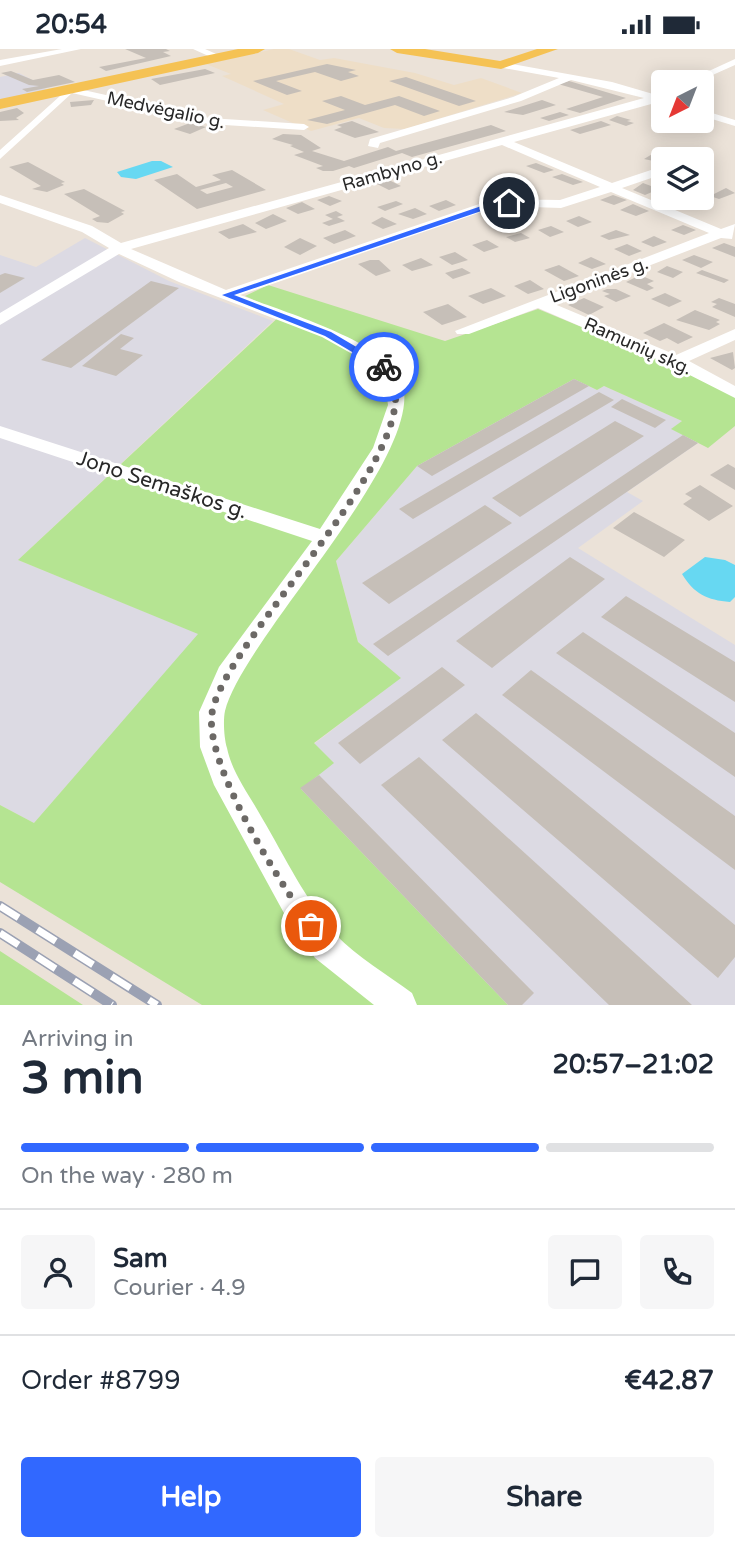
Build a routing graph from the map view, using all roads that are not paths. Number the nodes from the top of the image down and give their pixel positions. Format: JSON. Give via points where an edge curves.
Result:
{"nodes":[{"id":1,"x":77,"y":49,"type":"edge"},
{"id":2,"x":197,"y":49,"type":"edge"},
{"id":3,"x":258,"y":49,"type":"edge"},
{"id":4,"x":397,"y":49,"type":"edge"},
{"id":5,"x":551,"y":49,"type":"edge"},
{"id":6,"x":218,"y":57,"type":"junction"},
{"id":7,"x":735,"y":62,"type":"edge"},
{"id":8,"x":0,"y":63,"type":"edge"},
{"id":9,"x":501,"y":65,"type":"junction"},
{"id":10,"x":714,"y":71,"type":"edge"},
{"id":11,"x":571,"y":77,"type":"junction"},
{"id":12,"x":70,"y":90,"type":"junction"},
{"id":13,"x":651,"y":96,"type":"edge"},
{"id":14,"x":651,"y":100,"type":"edge"},
{"id":15,"x":0,"y":104,"type":"edge"},
{"id":16,"x":714,"y":117,"type":"edge"},
{"id":17,"x":735,"y":123,"type":"edge"},
{"id":18,"x":304,"y":127,"type":"dead end"},
{"id":19,"x":501,"y":141,"type":"junction"},
{"id":20,"x":374,"y":146,"type":"dead end"},
{"id":21,"x":0,"y":156,"type":"edge"},
{"id":22,"x":651,"y":174,"type":"edge"},
{"id":23,"x":611,"y":188,"type":"junction"},
{"id":24,"x":6,"y":204,"type":"edge"},
{"id":25,"x":730,"y":233,"type":"edge"},
{"id":26,"x":121,"y":247,"type":"junction"},
{"id":27,"x":226,"y":295,"type":"junction"},
{"id":28,"x":539,"y":303,"type":"junction"},
{"id":29,"x":0,"y":320,"type":"edge"},
{"id":30,"x":463,"y":331,"type":"dead end"},
{"id":31,"x":735,"y":334,"type":"edge"},
{"id":32,"x":676,"y":361,"type":"junction"},
{"id":33,"x":735,"y":393,"type":"edge"},
{"id":34,"x":0,"y":432,"type":"edge"},
{"id":35,"x":325,"y":538,"type":"junction"},
{"id":36,"x":400,"y":1005,"type":"edge"}],
"edges":[{"from":1,"to":8,"type":"street"},
{"from":2,"to":6,"type":"street"},
{"from":3,"to":6,"type":"main road"},
{"from":4,"to":9,"type":"main road"},
{"from":5,"to":9,"type":"main road"},
{"from":6,"to":12,"type":"main road"},
{"from":7,"to":10,"type":"street"},
{"from":9,"to":11,"type":"street"},
{"from":11,"to":13,"type":"street"},
{"from":11,"to":20,"type":"street","via":[[517,99],[374,141]]},
{"from":12,"to":15,"type":"main road"},
{"from":12,"to":18,"type":"street","name":"Medvėgalio g.","via":[[208,121]]},
{"from":12,"to":21,"type":"street"},
{"from":14,"to":19,"type":"street","name":"Rambyno g."},
{"from":16,"to":17,"type":"street"},
{"from":19,"to":23,"type":"street"},
{"from":19,"to":26,"type":"street","name":"Rambyno g."},
{"from":22,"to":23,"type":"street"},
{"from":23,"to":25,"type":"street"},
{"from":23,"to":27,"type":"street","via":[[561,204],[498,202]]},
{"from":24,"to":26,"type":"street","via":[[87,229]]},
{"from":25,"to":28,"type":"street","name":"Ligoninės g."},
{"from":26,"to":27,"type":"street"},
{"from":26,"to":29,"type":"street","name":"Rambyno g."},
{"from":27,"to":35,"type":"street","via":[[328,334],[378,361],[392,377],[395,418],[382,448]]},
{"from":28,"to":30,"type":"street","name":"Ligoninės g."},
{"from":28,"to":32,"type":"street","name":"Ramunių skg."},
{"from":31,"to":32,"type":"street"},
{"from":32,"to":33,"type":"street","name":"Ramunių skg."},
{"from":34,"to":35,"type":"street","name":"Jono Semaškos g."},
{"from":35,"to":36,"type":"street","via":[[228,674],[212,712],[213,747],[223,777],[296,905],[326,947]]}]}
